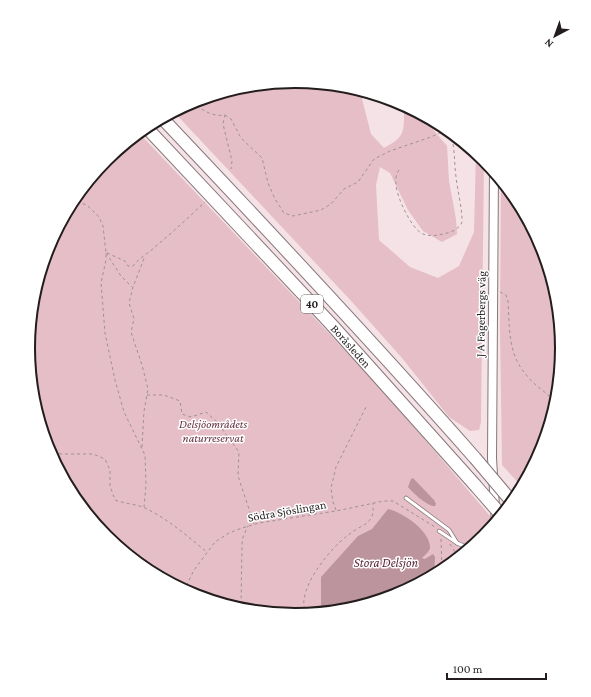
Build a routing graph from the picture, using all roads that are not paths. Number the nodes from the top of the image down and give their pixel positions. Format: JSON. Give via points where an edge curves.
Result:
{"nodes":[{"id":1,"x":166,"y":122,"type":"edge"},
{"id":2,"x":151,"y":132,"type":"edge"},
{"id":3,"x":494,"y":180,"type":"edge"},
{"id":4,"x":406,"y":498,"type":"dead end"},
{"id":5,"x":509,"y":498,"type":"edge"},
{"id":6,"x":498,"y":512,"type":"edge"},
{"id":7,"x":495,"y":515,"type":"edge"},
{"id":8,"x":439,"y":531,"type":"road end"},
{"id":9,"x":456,"y":543,"type":"junction"},
{"id":10,"x":464,"y":546,"type":"edge"}],
"edges":[{"from":1,"to":5,"type":"highway","name":"Boråsleden","number":"40","bridge":true,"via":[[350,318]]},
{"from":2,"to":6,"type":"highway","name":"Boråsleden","number":"40","bridge":true,"via":[[331,324]]},
{"from":3,"to":7,"type":"street","name":"J A Fagerbergs väg","via":[[492,458]]},
{"from":4,"to":9,"type":"lane","via":[[449,530]]},
{"from":8,"to":9,"type":"lane"},
{"from":9,"to":10,"type":"lane"}]}
